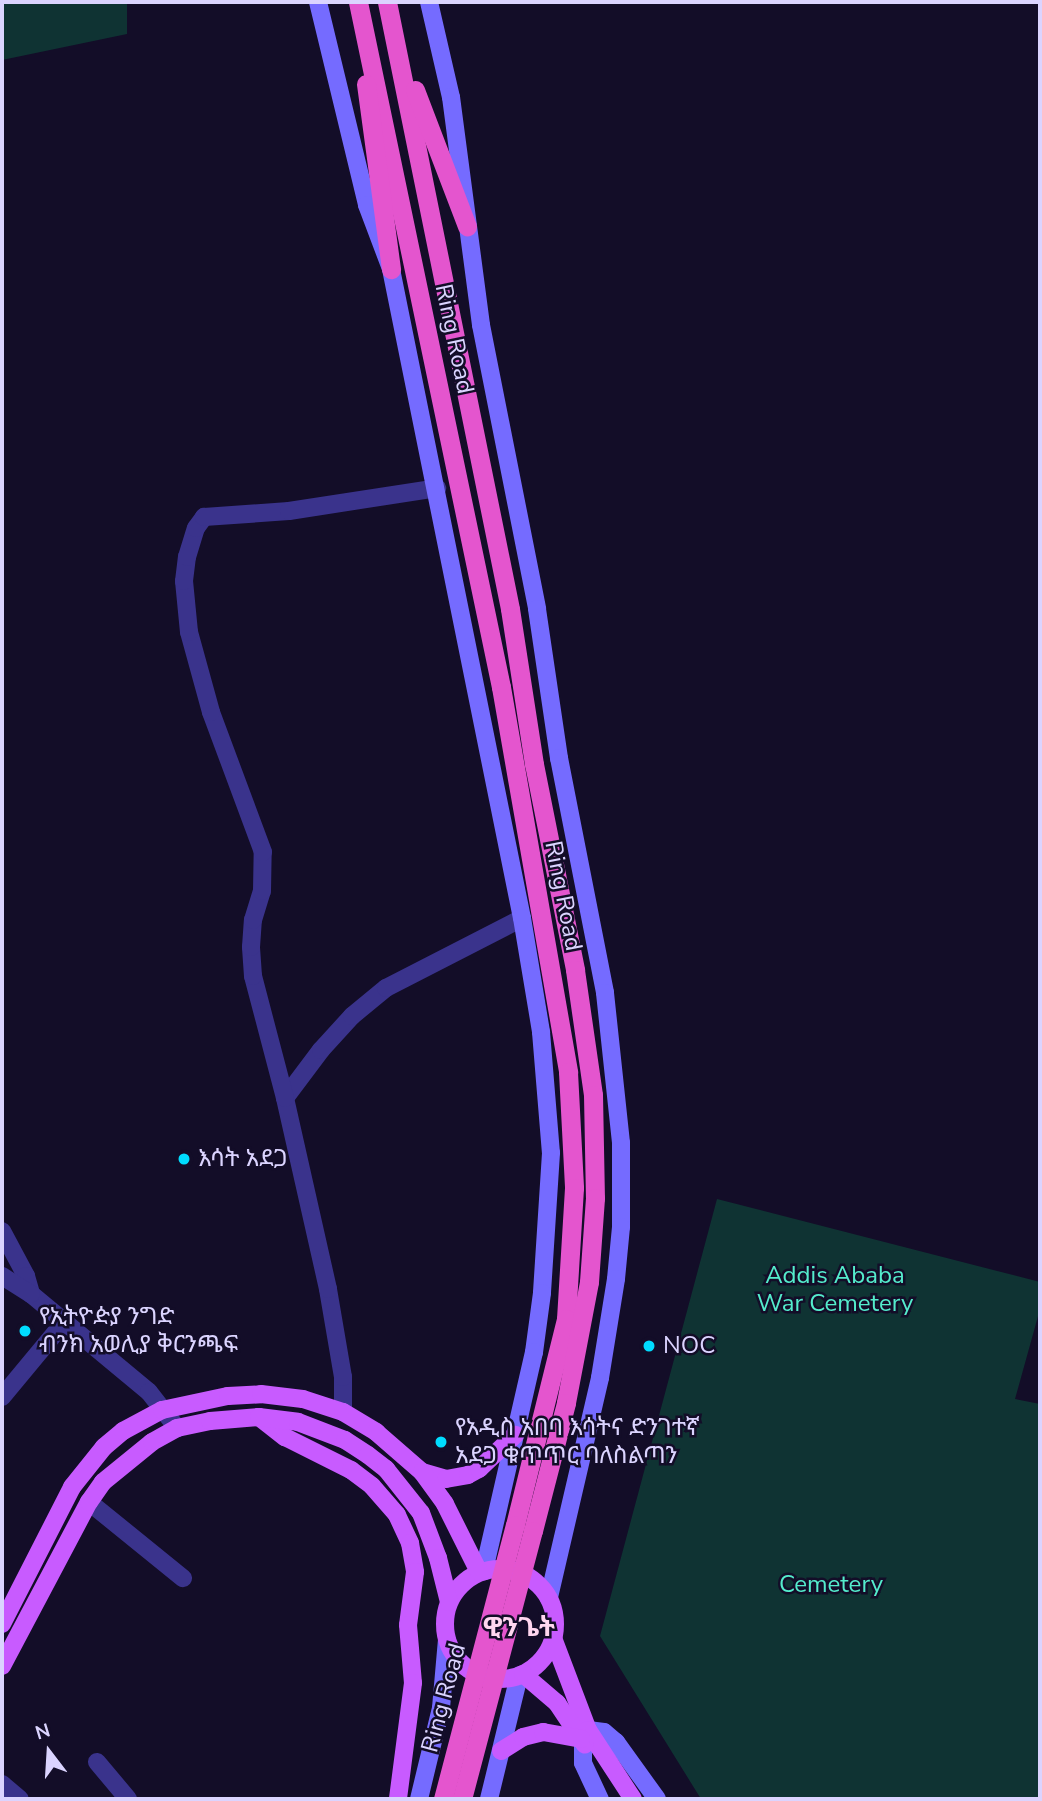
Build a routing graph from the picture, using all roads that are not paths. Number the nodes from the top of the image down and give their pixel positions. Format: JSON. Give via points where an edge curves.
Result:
{"nodes":[{"id":1,"x":318,"y":2,"type":"edge"},
{"id":2,"x":358,"y":2,"type":"edge"},
{"id":3,"x":387,"y":2,"type":"edge"},
{"id":4,"x":429,"y":2,"type":"edge"},
{"id":5,"x":372,"y":60,"type":"junction"},
{"id":6,"x":401,"y":61,"type":"junction"},
{"id":7,"x":467,"y":226,"type":"junction"},
{"id":8,"x":391,"y":269,"type":"junction"},
{"id":9,"x":437,"y":488,"type":"junction"},
{"id":10,"x":522,"y":918,"type":"junction"},
{"id":11,"x":285,"y":1098,"type":"junction"},
{"id":12,"x":2,"y":1231,"type":"edge"},
{"id":13,"x":2,"y":1276,"type":"edge"},
{"id":14,"x":31,"y":1294,"type":"junction"},
{"id":15,"x":65,"y":1321,"type":"junction"},
{"id":16,"x":2,"y":1396,"type":"edge"},
{"id":17,"x":162,"y":1410,"type":"junction"},
{"id":18,"x":343,"y":1412,"type":"junction"},
{"id":19,"x":259,"y":1417,"type":"junction"},
{"id":20,"x":177,"y":1428,"type":"junction"},
{"id":21,"x":515,"y":1434,"type":"junction"},
{"id":22,"x":422,"y":1472,"type":"junction"},
{"id":23,"x":89,"y":1502,"type":"junction"},
{"id":24,"x":482,"y":1572,"type":"junction"},
{"id":25,"x":183,"y":1578,"type":"dead end"},
{"id":26,"x":549,"y":1598,"type":"junction"},
{"id":27,"x":449,"y":1602,"type":"junction"},
{"id":28,"x":2,"y":1624,"type":"edge"},
{"id":29,"x":553,"y":1639,"type":"junction"},
{"id":30,"x":447,"y":1640,"type":"junction"},
{"id":31,"x":2,"y":1666,"type":"edge"},
{"id":32,"x":521,"y":1675,"type":"junction"},
{"id":33,"x":584,"y":1737,"type":"junction"},
{"id":34,"x":501,"y":1751,"type":"junction"},
{"id":35,"x":97,"y":1762,"type":"dead end"},
{"id":36,"x":2,"y":1784,"type":"edge"},
{"id":37,"x":20,"y":1799,"type":"edge"},
{"id":38,"x":128,"y":1799,"type":"edge"},
{"id":39,"x":398,"y":1799,"type":"edge"},
{"id":40,"x":419,"y":1799,"type":"edge"},
{"id":41,"x":443,"y":1799,"type":"edge"},
{"id":42,"x":462,"y":1799,"type":"edge"},
{"id":43,"x":489,"y":1799,"type":"edge"},
{"id":44,"x":600,"y":1799,"type":"edge"},
{"id":45,"x":623,"y":1799,"type":"edge"},
{"id":46,"x":633,"y":1799,"type":"edge"},
{"id":47,"x":657,"y":1799,"type":"edge"}],
"edges":[{"from":1,"to":8,"type":"main road","via":[[367,205]]},
{"from":2,"to":5,"type":"highway","name":"Ring Road"},
{"from":3,"to":6,"type":"highway","name":"Ring Road"},
{"from":4,"to":7,"type":"main road","name":"Ring Road","via":[[451,97]]},
{"from":5,"to":8,"type":"highway","via":[[366,84],[368,112]]},
{"from":5,"to":41,"type":"highway","name":"Ring Road","bridge":true,"via":[[501,687],[557,999],[568,1072],[574,1188],[568,1293],[558,1353]]},
{"from":6,"to":7,"type":"highway"},
{"from":6,"to":42,"type":"highway","name":"Ring Road","bridge":true,"via":[[510,609],[534,764],[575,970],[596,1150],[594,1237],[581,1335],[549,1474]]},
{"from":7,"to":26,"type":"main road","name":"Ring Road","via":[[481,325],[605,993],[621,1143],[621,1227],[600,1378]]},
{"from":8,"to":9,"type":"main road"},
{"from":9,"to":10,"type":"main road"},
{"from":9,"to":11,"type":"street","via":[[289,511],[204,517],[187,556],[184,581],[189,632],[211,712],[263,852],[251,947],[253,976]]},
{"from":10,"to":11,"type":"street","via":[[386,988],[352,1016]]},
{"from":10,"to":21,"type":"main road","via":[[541,1032],[551,1153],[542,1293]]},
{"from":11,"to":18,"type":"street","via":[[338,1338]]},
{"from":12,"to":14,"type":"street"},
{"from":13,"to":14,"type":"street"},
{"from":14,"to":15,"type":"street"},
{"from":15,"to":16,"type":"street"},
{"from":15,"to":17,"type":"street","via":[[149,1392]]},
{"from":17,"to":18,"type":"main road","via":[[261,1394],[303,1399]]},
{"from":17,"to":20,"type":"street"},
{"from":17,"to":28,"type":"main road","via":[[123,1431],[89,1463],[72,1487]]},
{"from":18,"to":22,"type":"main road","via":[[376,1432]]},
{"from":19,"to":20,"type":"main road"},
{"from":19,"to":27,"type":"main road","via":[[321,1430],[345,1440],[386,1469],[421,1514]]},
{"from":19,"to":39,"type":"main road","via":[[285,1437],[351,1470],[372,1486],[397,1515],[410,1543],[415,1572],[408,1625],[412,1709]]},
{"from":20,"to":23,"type":"main road","via":[[134,1455],[103,1482]]},
{"from":21,"to":22,"type":"main road","via":[[468,1475],[446,1479]]},
{"from":21,"to":24,"type":"main road"},
{"from":22,"to":24,"type":"main road"},
{"from":23,"to":25,"type":"street"},
{"from":23,"to":31,"type":"main road"},
{"from":24,"to":26,"type":"main road","via":[[521,1572]]},
{"from":24,"to":27,"type":"main road","via":[[456,1590]]},
{"from":26,"to":29,"type":"main road","via":[[555,1618]]},
{"from":27,"to":30,"type":"main road"},
{"from":29,"to":32,"type":"main road","via":[[542,1659]]},
{"from":29,"to":33,"type":"main road"},
{"from":30,"to":32,"type":"main road","via":[[470,1670],[494,1679]]},
{"from":30,"to":40,"type":"main road","via":[[441,1708]]},
{"from":32,"to":33,"type":"main road","via":[[557,1703]]},
{"from":32,"to":34,"type":"main road"},
{"from":33,"to":34,"type":"main road","via":[[543,1732],[523,1737]]},
{"from":33,"to":44,"type":"main road","via":[[583,1763]]},
{"from":33,"to":45,"type":"main road"},
{"from":33,"to":46,"type":"main road"},
{"from":33,"to":47,"type":"main road","via":[[604,1732],[617,1742]]},
{"from":34,"to":43,"type":"main road"},
{"from":35,"to":38,"type":"street"},
{"from":36,"to":37,"type":"street"}]}
